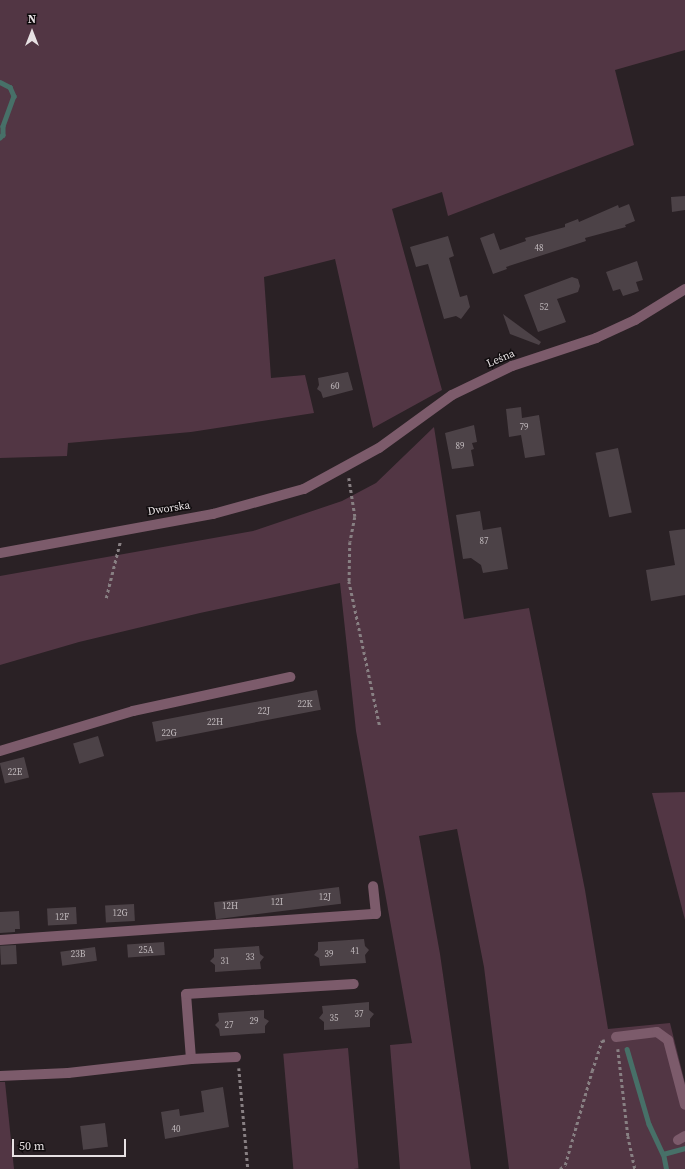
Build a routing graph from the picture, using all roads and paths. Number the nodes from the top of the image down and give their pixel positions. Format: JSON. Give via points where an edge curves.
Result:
{"nodes":[{"id":1,"x":685,"y":289,"type":"edge"},
{"id":2,"x":347,"y":466,"type":"junction"},
{"id":3,"x":336,"y":472,"type":"joint"},
{"id":4,"x":124,"y":528,"type":"junction"},
{"id":5,"x":0,"y":553,"type":"edge"},
{"id":6,"x":106,"y":598,"type":"dead end"},
{"id":7,"x":290,"y":677,"type":"dead end"},
{"id":8,"x":380,"y":727,"type":"dead end"},
{"id":9,"x":0,"y":751,"type":"edge"},
{"id":10,"x":373,"y":886,"type":"dead end"},
{"id":11,"x":0,"y":940,"type":"edge"},
{"id":12,"x":354,"y":984,"type":"dead end"},
{"id":13,"x":616,"y":1037,"type":"junction"},
{"id":14,"x":236,"y":1057,"type":"joint"},
{"id":15,"x":191,"y":1060,"type":"junction"},
{"id":16,"x":0,"y":1076,"type":"edge"},
{"id":17,"x":685,"y":1106,"type":"edge"},
{"id":18,"x":248,"y":1169,"type":"edge"},
{"id":19,"x":560,"y":1169,"type":"edge"},
{"id":20,"x":634,"y":1169,"type":"edge"}],
"edges":[{"from":1,"to":2,"type":"street","name":"Leśna","via":[[635,320],[596,338],[512,366],[452,395],[379,448]]},
{"from":2,"to":3,"type":"street","name":"Leśna"},
{"from":2,"to":8,"type":"path","via":[[355,517],[350,542],[349,581]]},
{"from":3,"to":4,"type":"street","name":"Dworska","via":[[304,489],[268,501],[213,514]]},
{"from":4,"to":5,"type":"street","name":"Dworska"},
{"from":4,"to":6,"type":"path"},
{"from":7,"to":9,"type":"street","via":[[133,712]]},
{"from":10,"to":11,"type":"street","via":[[376,914]]},
{"from":12,"to":15,"type":"street","via":[[186,994]]},
{"from":13,"to":17,"type":"street","via":[[657,1032],[668,1040]]},
{"from":13,"to":19,"type":"path","via":[[602,1041],[565,1165]]},
{"from":13,"to":20,"type":"path"},
{"from":14,"to":15,"type":"street"},
{"from":14,"to":18,"type":"path"},
{"from":15,"to":16,"type":"street","via":[[68,1073]]}]}
